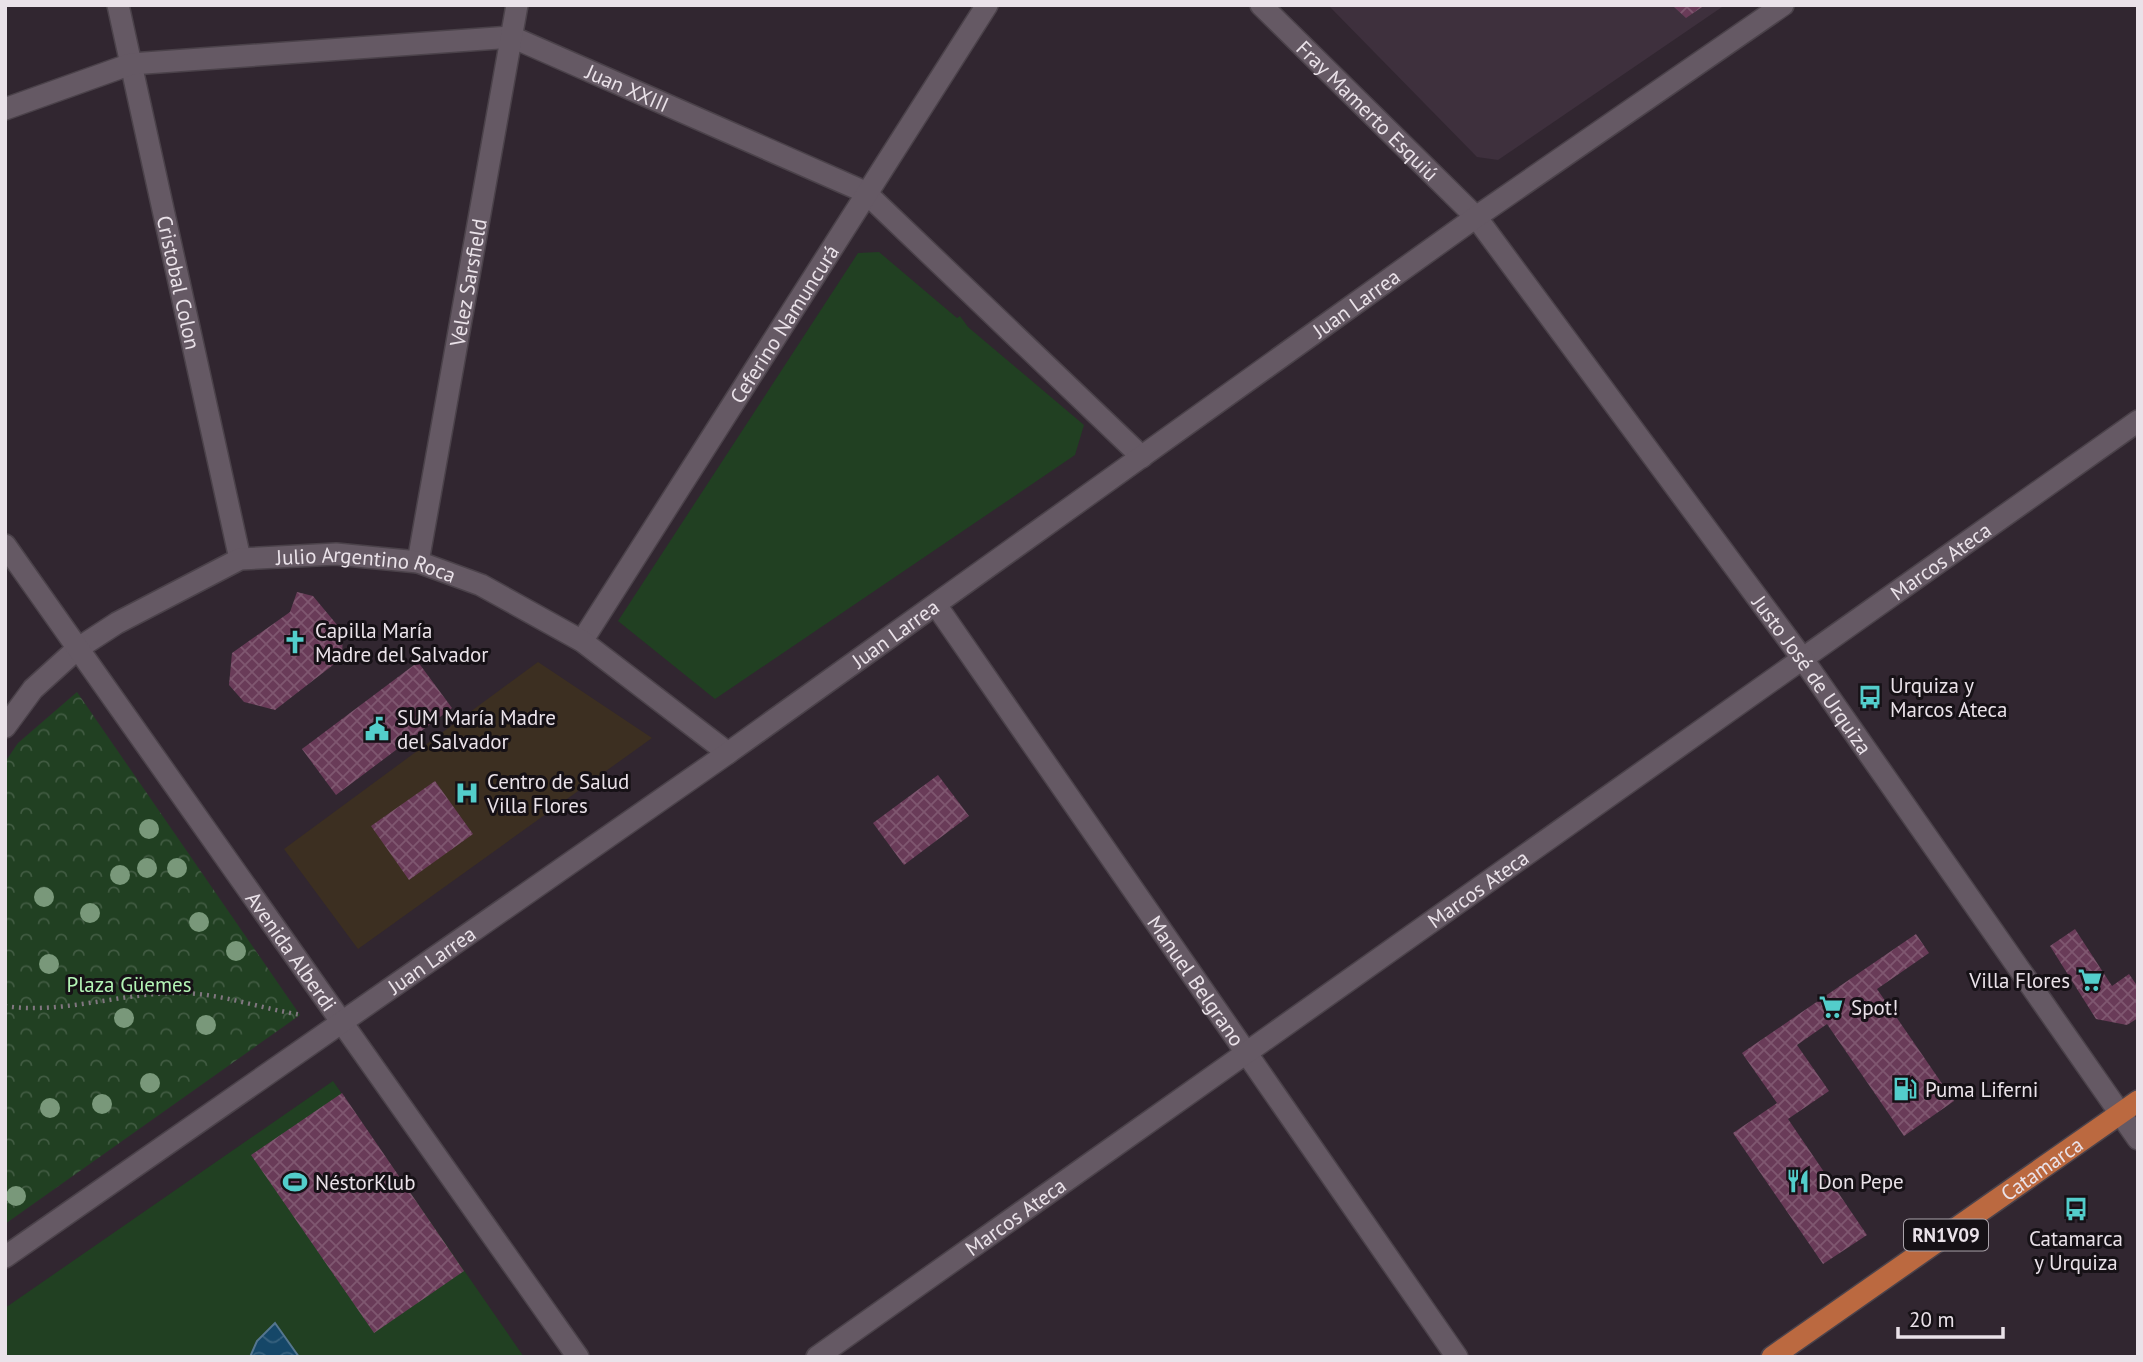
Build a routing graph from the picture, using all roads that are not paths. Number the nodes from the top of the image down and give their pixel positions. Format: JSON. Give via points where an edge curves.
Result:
{"nodes":[{"id":1,"x":118,"y":5,"type":"edge"},
{"id":2,"x":517,"y":5,"type":"edge"},
{"id":3,"x":987,"y":5,"type":"edge"},
{"id":4,"x":1261,"y":5,"type":"edge"},
{"id":5,"x":1783,"y":5,"type":"edge"},
{"id":6,"x":512,"y":37,"type":"junction"},
{"id":7,"x":131,"y":64,"type":"junction"},
{"id":8,"x":5,"y":109,"type":"edge"},
{"id":9,"x":865,"y":192,"type":"junction"},
{"id":10,"x":1476,"y":217,"type":"junction"},
{"id":11,"x":2138,"y":421,"type":"edge"},
{"id":12,"x":1142,"y":457,"type":"junction"},
{"id":13,"x":5,"y":545,"type":"edge"},
{"id":14,"x":240,"y":559,"type":"junction"},
{"id":15,"x":418,"y":562,"type":"junction"},
{"id":16,"x":936,"y":605,"type":"junction"},
{"id":17,"x":582,"y":641,"type":"junction"},
{"id":18,"x":78,"y":649,"type":"junction"},
{"id":19,"x":1802,"y":658,"type":"junction"},
{"id":20,"x":5,"y":727,"type":"edge"},
{"id":21,"x":728,"y":753,"type":"junction"},
{"id":22,"x":343,"y":1021,"type":"junction"},
{"id":23,"x":1246,"y":1053,"type":"junction"},
{"id":24,"x":2138,"y":1101,"type":"edge"},
{"id":25,"x":2120,"y":1113,"type":"junction"},
{"id":26,"x":2138,"y":1139,"type":"edge"},
{"id":27,"x":5,"y":1257,"type":"edge"},
{"id":28,"x":578,"y":1357,"type":"edge"},
{"id":29,"x":817,"y":1357,"type":"edge"},
{"id":30,"x":1457,"y":1357,"type":"edge"},
{"id":31,"x":1773,"y":1357,"type":"edge"}],
"edges":[{"from":1,"to":7,"type":"street","name":"Cristobal Colon"},
{"from":2,"to":6,"type":"street","name":"Velez Sarsfield"},
{"from":3,"to":9,"type":"street","name":"Ceferino Namuncurá"},
{"from":4,"to":10,"type":"street","name":"Fray Mamerto Esquiú"},
{"from":5,"to":10,"type":"street","name":"Juan Larrea"},
{"from":6,"to":7,"type":"street","name":"Juan XXIII"},
{"from":6,"to":9,"type":"street","name":"Juan XXIII"},
{"from":6,"to":15,"type":"street","name":"Velez Sarsfield"},
{"from":7,"to":8,"type":"street","name":"Juan XXIII"},
{"from":7,"to":14,"type":"street","name":"Cristobal Colon"},
{"from":9,"to":12,"type":"street","name":"Juan XXIII"},
{"from":9,"to":17,"type":"street","name":"Ceferino Namuncurá"},
{"from":10,"to":12,"type":"street","name":"Juan Larrea"},
{"from":10,"to":19,"type":"street","name":"Justo José de Urquiza"},
{"from":11,"to":19,"type":"street","name":"Marcos Ateca"},
{"from":12,"to":16,"type":"street","name":"Juan Larrea"},
{"from":13,"to":18,"type":"street","name":"Avenida Alberdi"},
{"from":14,"to":15,"type":"street","name":"Julio Argentino Roca","via":[[336,554]]},
{"from":14,"to":18,"type":"street","name":"Julio Argentino Roca","via":[[117,623]]},
{"from":15,"to":17,"type":"street","name":"Julio Argentino Roca","via":[[481,585]]},
{"from":16,"to":21,"type":"street","name":"Juan Larrea"},
{"from":16,"to":23,"type":"street","name":"Manuel Belgrano"},
{"from":17,"to":21,"type":"street","name":"Julio Argentino Roca"},
{"from":18,"to":20,"type":"street","name":"Julio Argentino Roca","via":[[33,689]]},
{"from":18,"to":22,"type":"street","name":"Avenida Alberdi"},
{"from":19,"to":23,"type":"street","name":"Marcos Ateca"},
{"from":19,"to":25,"type":"street","name":"Justo José de Urquiza"},
{"from":21,"to":22,"type":"street","name":"Juan Larrea"},
{"from":22,"to":27,"type":"street","name":"Juan Larrea"},
{"from":22,"to":28,"type":"street","name":"Avenida Alberdi"},
{"from":23,"to":29,"type":"street","name":"Marcos Ateca"},
{"from":23,"to":30,"type":"street","name":"Manuel Belgrano"},
{"from":24,"to":25,"type":"main road","name":"Catamarca","number":"RN1V09"},
{"from":25,"to":26,"type":"street","name":"Justo José de Urquiza"},
{"from":25,"to":31,"type":"main road","name":"Catamarca","number":"RN1V09"}]}
